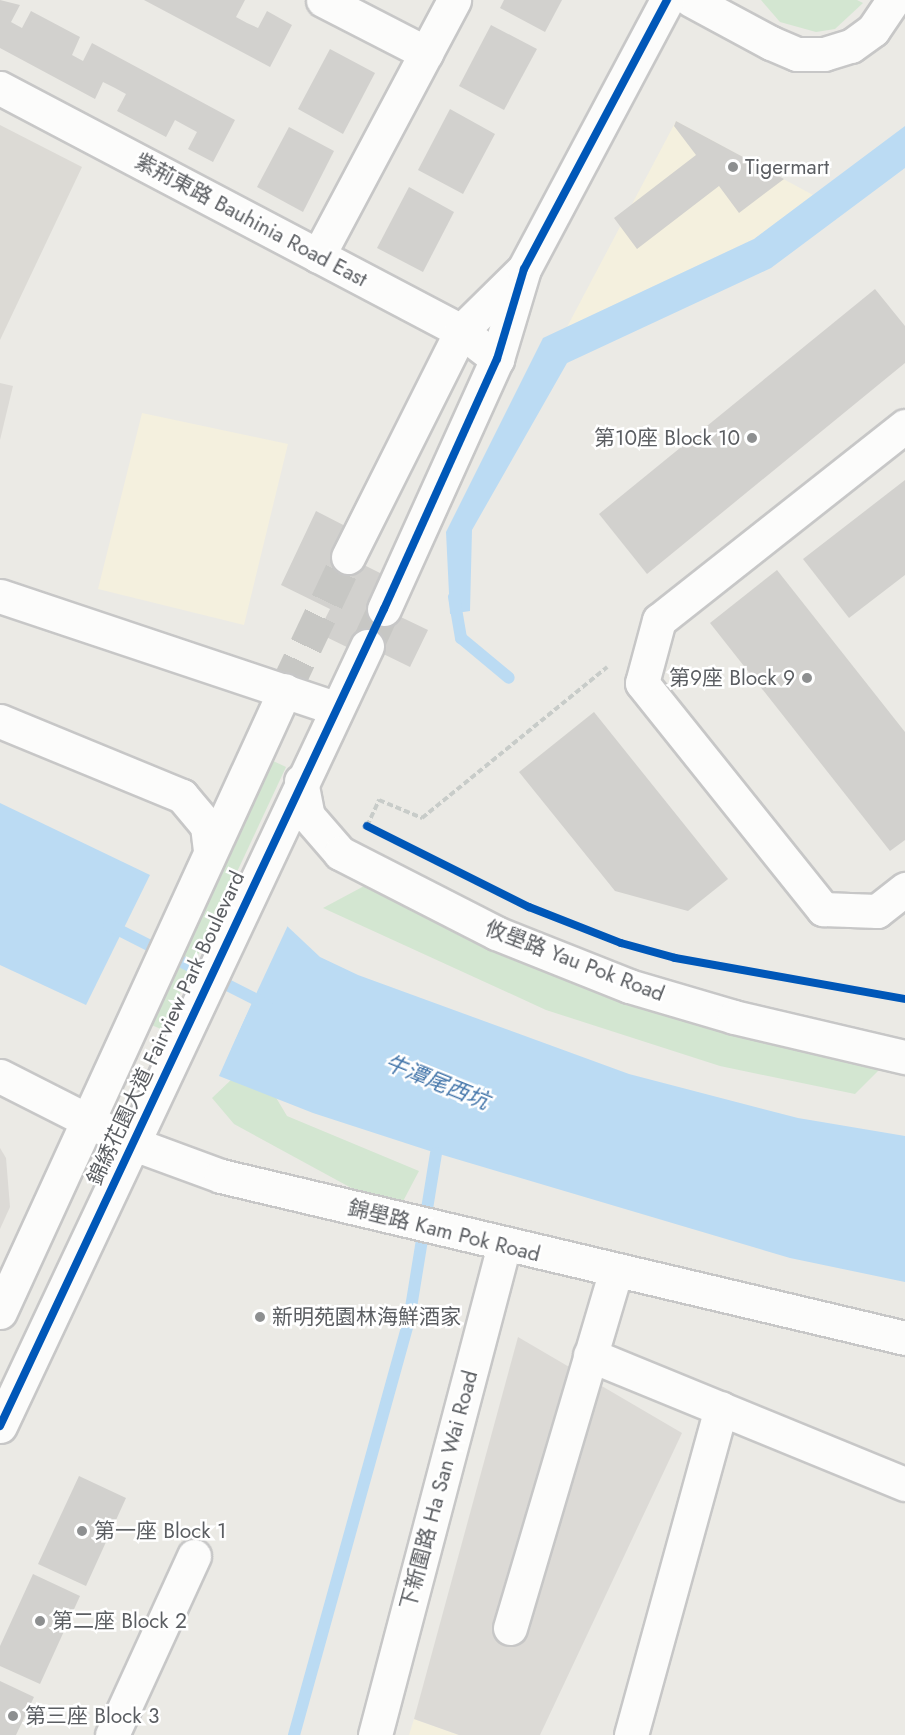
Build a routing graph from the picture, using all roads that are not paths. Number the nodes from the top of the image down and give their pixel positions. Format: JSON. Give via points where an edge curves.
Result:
{"nodes":[{"id":1,"x":323,"y":0,"type":"edge"},
{"id":2,"x":454,"y":0,"type":"edge"},
{"id":3,"x":667,"y":0,"type":"edge"},
{"id":4,"x":691,"y":0,"type":"edge"},
{"id":5,"x":893,"y":0,"type":"edge"},
{"id":6,"x":426,"y":53,"type":"junction"},
{"id":7,"x":0,"y":88,"type":"edge"},
{"id":8,"x":318,"y":256,"type":"junction"},
{"id":9,"x":524,"y":269,"type":"junction"},
{"id":10,"x":461,"y":331,"type":"junction"},
{"id":11,"x":497,"y":359,"type":"junction"},
{"id":12,"x":905,"y":426,"type":"edge"},
{"id":13,"x":348,"y":557,"type":"tunnel mouth"},
{"id":14,"x":0,"y":596,"type":"edge"},
{"id":15,"x":384,"y":609,"type":"tunnel mouth"},
{"id":16,"x":367,"y":646,"type":"tunnel mouth"},
{"id":17,"x":285,"y":690,"type":"junction"},
{"id":18,"x":337,"y":709,"type":"junction"},
{"id":19,"x":0,"y":721,"type":"edge"},
{"id":20,"x":301,"y":781,"type":"junction"},
{"id":21,"x":206,"y":859,"type":"junction"},
{"id":22,"x":905,"y":889,"type":"edge"},
{"id":23,"x":905,"y":1058,"type":"edge"},
{"id":24,"x":0,"y":1076,"type":"edge"},
{"id":25,"x":85,"y":1121,"type":"junction"},
{"id":26,"x":134,"y":1144,"type":"junction"},
{"id":27,"x":504,"y":1245,"type":"junction"},
{"id":28,"x":615,"y":1272,"type":"junction"},
{"id":29,"x":0,"y":1312,"type":"edge"},
{"id":30,"x":905,"y":1338,"type":"edge"},
{"id":31,"x":590,"y":1355,"type":"junction"},
{"id":32,"x":721,"y":1408,"type":"junction"},
{"id":33,"x":0,"y":1426,"type":"edge"},
{"id":34,"x":905,"y":1484,"type":"edge"},
{"id":35,"x":194,"y":1556,"type":"dead end"},
{"id":36,"x":510,"y":1628,"type":"dead end"},
{"id":37,"x":112,"y":1735,"type":"edge"},
{"id":38,"x":375,"y":1735,"type":"edge"},
{"id":39,"x":631,"y":1735,"type":"edge"}],
"edges":[{"from":1,"to":6,"type":"street"},
{"from":2,"to":6,"type":"street"},
{"from":3,"to":9,"type":"street"},
{"from":4,"to":5,"type":"street","via":[[796,54],[824,54],[851,46],[873,30]]},
{"from":6,"to":8,"type":"street"},
{"from":7,"to":8,"type":"street","name":"紫荊東路 Bauhinia Road East"},
{"from":8,"to":10,"type":"street","name":"紫荊東路 Bauhinia Road East"},
{"from":9,"to":10,"type":"street"},
{"from":9,"to":11,"type":"street"},
{"from":10,"to":11,"type":"street","name":"紫荊東路 Bauhinia Road East"},
{"from":10,"to":13,"type":"street"},
{"from":11,"to":15,"type":"street"},
{"from":12,"to":22,"type":"street","via":[[659,620],[642,683],[823,909],[877,911]]},
{"from":14,"to":17,"type":"street"},
{"from":16,"to":18,"type":"street","name":"錦綉花園大道 Fairview Park Boulevard"},
{"from":17,"to":18,"type":"street"},
{"from":17,"to":21,"type":"street","name":"錦綉花園大道 Fairview Park Boulevard"},
{"from":18,"to":20,"type":"street","name":"錦綉花園大道 Fairview Park Boulevard"},
{"from":19,"to":21,"type":"street","via":[[182,796],[207,826]]},
{"from":20,"to":23,"type":"street","name":"攸壆路 Yau Pok Road","via":[[308,816],[334,848],[496,933],[629,986],[734,1017]]},
{"from":20,"to":26,"type":"street","name":"錦綉花園大道 Fairview Park Boulevard"},
{"from":21,"to":25,"type":"street","name":"錦綉花園大道 Fairview Park Boulevard"},
{"from":24,"to":25,"type":"street","name":"錦壆路 Kam Pok Road"},
{"from":25,"to":26,"type":"street","name":"錦壆路 Kam Pok Road"},
{"from":25,"to":29,"type":"street","name":"錦綉花園大道 Fairview Park Boulevard"},
{"from":26,"to":27,"type":"street","name":"錦壆路 Kam Pok Road","via":[[221,1176]]},
{"from":26,"to":33,"type":"street","name":"錦綉花園大道 Fairview Park Boulevard"},
{"from":27,"to":28,"type":"street","name":"錦壆路 Kam Pok Road"},
{"from":27,"to":38,"type":"street","name":"下新圍路 Ha San Wai Road"},
{"from":28,"to":30,"type":"street","name":"錦壆路 Kam Pok Road"},
{"from":28,"to":31,"type":"street"},
{"from":31,"to":32,"type":"street"},
{"from":31,"to":36,"type":"street"},
{"from":32,"to":34,"type":"street"},
{"from":32,"to":39,"type":"street"},
{"from":35,"to":37,"type":"street"}]}
